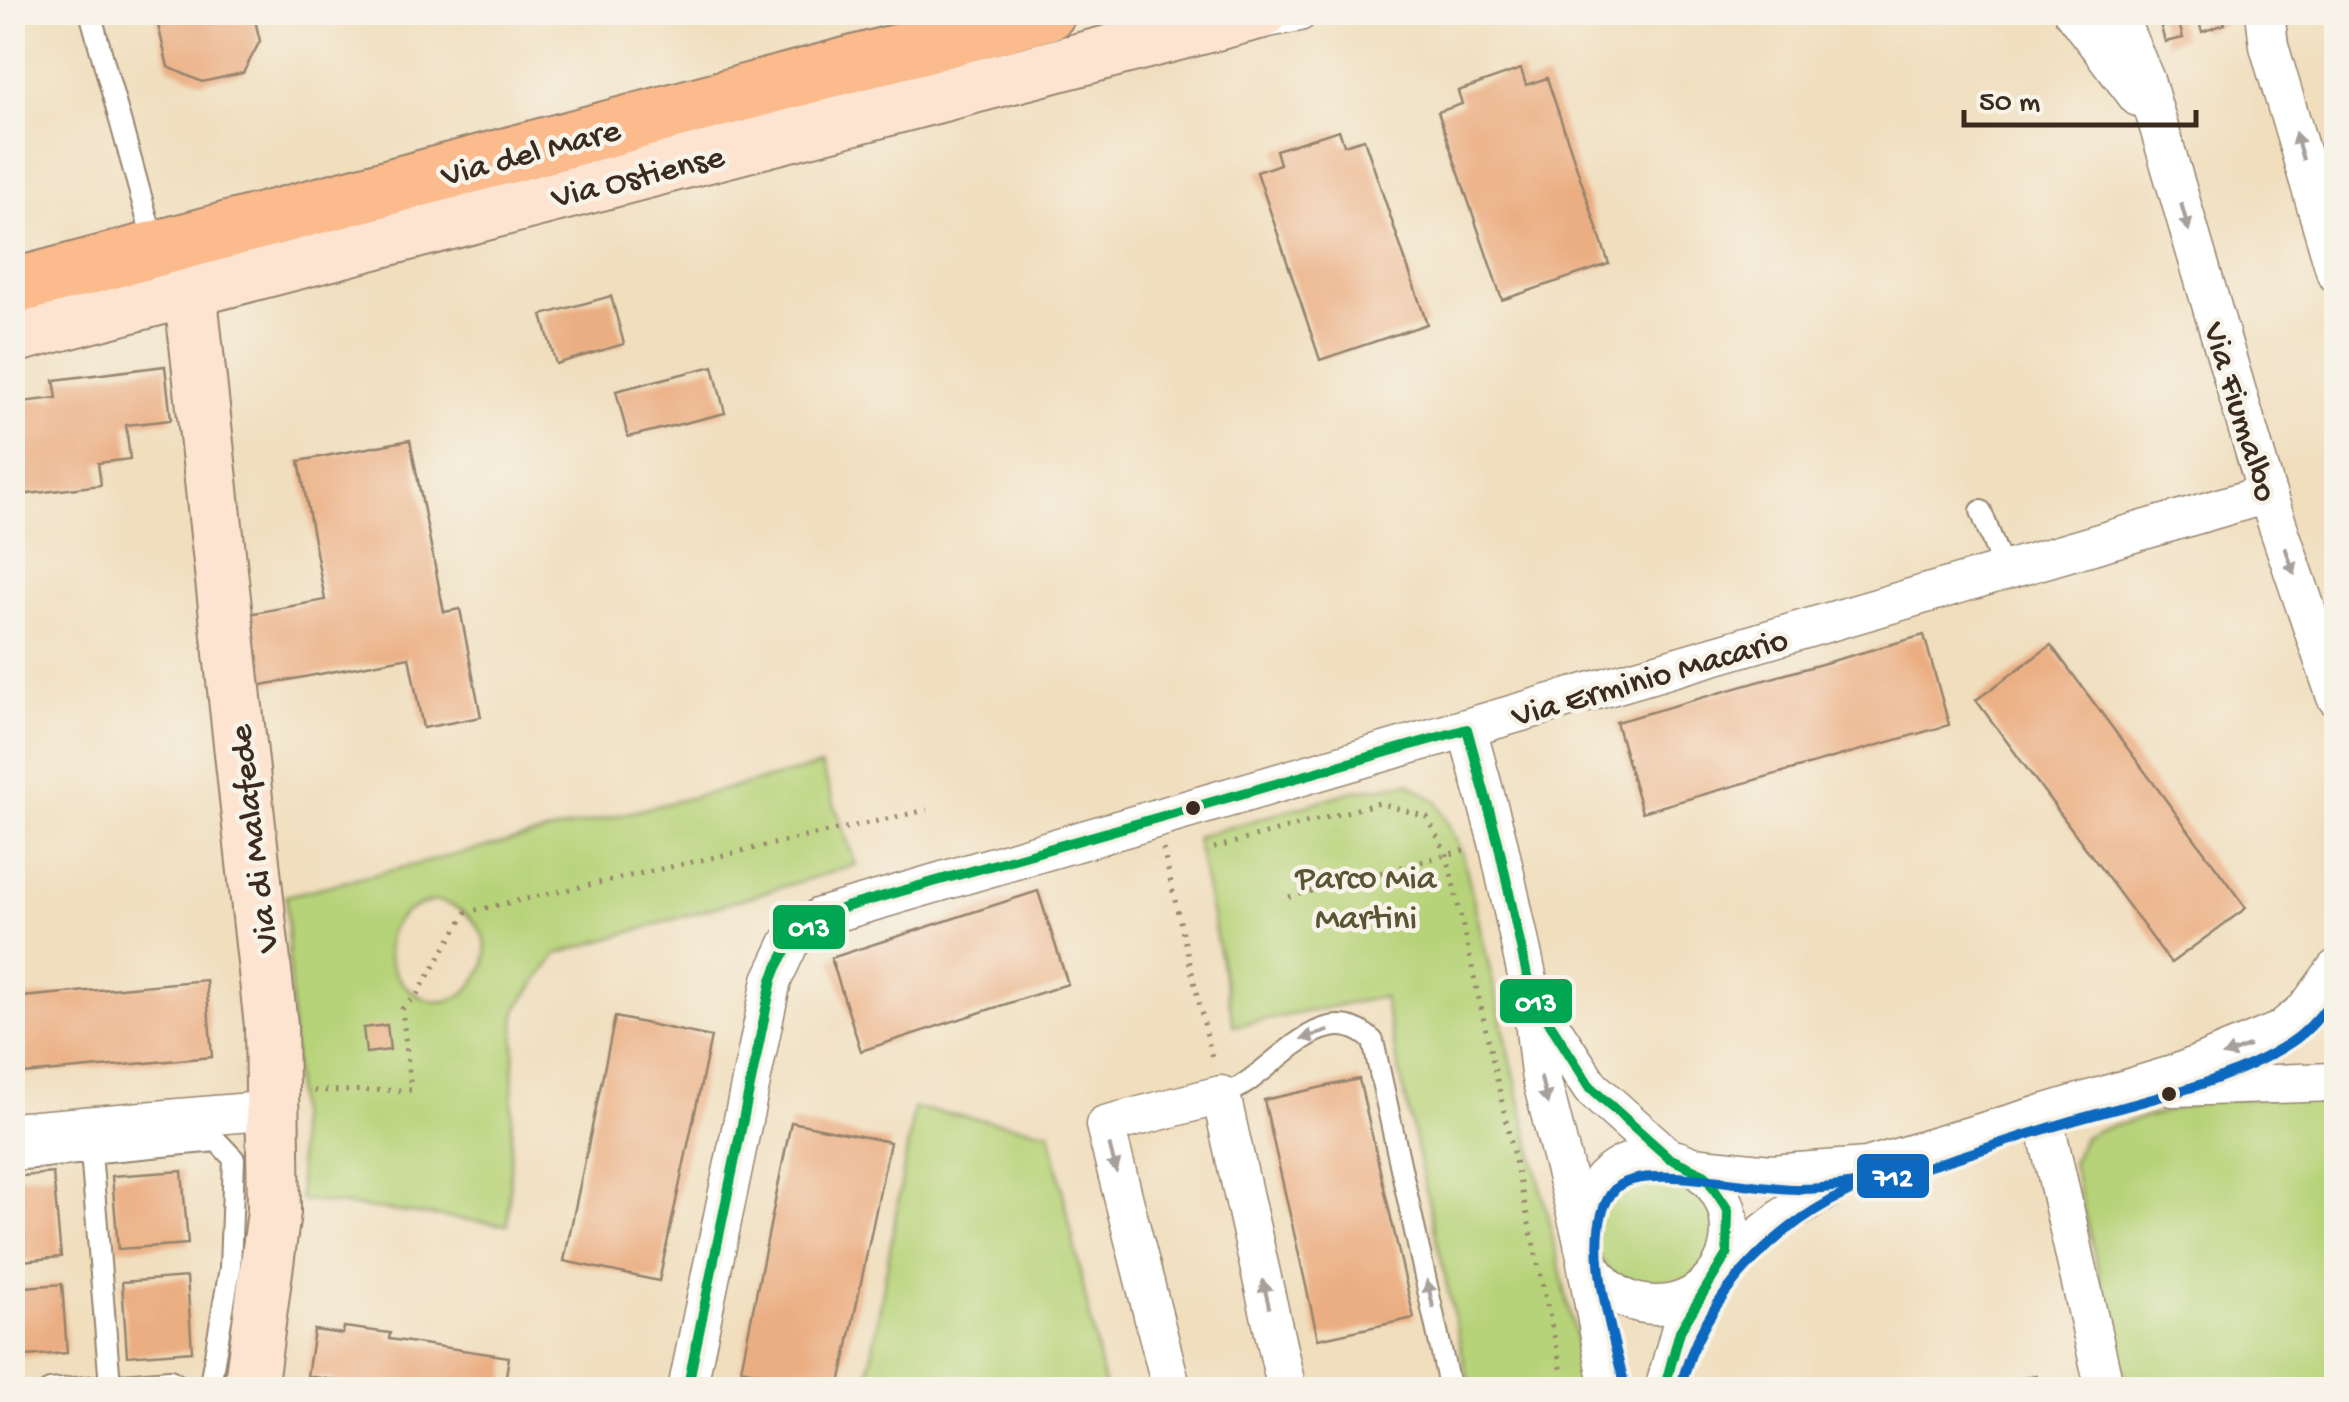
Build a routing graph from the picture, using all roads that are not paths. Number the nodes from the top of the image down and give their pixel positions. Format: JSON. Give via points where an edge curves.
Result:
{"nodes":[{"id":1,"x":90,"y":12,"type":"edge"},
{"id":2,"x":1048,"y":12,"type":"edge"},
{"id":3,"x":1262,"y":12,"type":"edge"},
{"id":4,"x":1299,"y":12,"type":"edge"},
{"id":5,"x":2073,"y":12,"type":"edge"},
{"id":6,"x":2116,"y":12,"type":"edge"},
{"id":7,"x":2265,"y":12,"type":"edge"},
{"id":8,"x":1166,"y":38,"type":"junction"},
{"id":9,"x":2158,"y":124,"type":"junction"},
{"id":10,"x":173,"y":269,"type":"junction"},
{"id":11,"x":2336,"y":273,"type":"edge"},
{"id":12,"x":12,"y":287,"type":"edge"},
{"id":13,"x":12,"y":337,"type":"edge"},
{"id":14,"x":2267,"y":494,"type":"junction"},
{"id":15,"x":1981,"y":510,"type":"dead end"},
{"id":16,"x":2004,"y":571,"type":"junction"},
{"id":17,"x":2336,"y":697,"type":"edge"},
{"id":18,"x":1466,"y":729,"type":"junction"},
{"id":19,"x":2336,"y":969,"type":"edge"},
{"id":20,"x":2336,"y":984,"type":"edge"},
{"id":21,"x":1531,"y":994,"type":"junction"},
{"id":22,"x":2336,"y":1005,"type":"edge"},
{"id":23,"x":2336,"y":1082,"type":"edge"},
{"id":24,"x":2125,"y":1089,"type":"junction"},
{"id":25,"x":1221,"y":1094,"type":"junction"},
{"id":26,"x":274,"y":1101,"type":"junction"},
{"id":27,"x":2043,"y":1114,"type":"junction"},
{"id":28,"x":12,"y":1132,"type":"edge"},
{"id":29,"x":92,"y":1152,"type":"junction"},
{"id":30,"x":12,"y":1160,"type":"edge"},
{"id":31,"x":1680,"y":1162,"type":"junction"},
{"id":32,"x":1867,"y":1167,"type":"junction"},
{"id":33,"x":1583,"y":1243,"type":"junction"},
{"id":34,"x":1717,"y":1272,"type":"junction"},
{"id":35,"x":110,"y":1385,"type":"junction"},
{"id":36,"x":50,"y":1390,"type":"edge"},
{"id":37,"x":186,"y":1390,"type":"edge"},
{"id":38,"x":209,"y":1390,"type":"edge"},
{"id":39,"x":250,"y":1390,"type":"edge"},
{"id":40,"x":687,"y":1390,"type":"edge"},
{"id":41,"x":1172,"y":1390,"type":"edge"},
{"id":42,"x":1287,"y":1390,"type":"edge"},
{"id":43,"x":1450,"y":1390,"type":"edge"},
{"id":44,"x":1610,"y":1390,"type":"edge"},
{"id":45,"x":1664,"y":1390,"type":"edge"},
{"id":46,"x":2105,"y":1390,"type":"edge"}],
"edges":[{"from":1,"to":10,"type":"lane"},
{"from":2,"to":10,"type":"main road","name":"Via del Mare"},
{"from":3,"to":8,"type":"main road","name":"Via Ostiense"},
{"from":4,"to":8,"type":"street"},
{"from":5,"to":9,"type":"street","name":"Via Fiumalbo"},
{"from":6,"to":9,"type":"street","name":"Via Fiumalbo"},
{"from":11,"to":7,"type":"street","one_way":true,"via":[[2269,46]]},
{"from":8,"to":10,"type":"main road","name":"Via Ostiense"},
{"from":9,"to":14,"type":"street","name":"Via Fiumalbo","one_way":true},
{"from":10,"to":12,"type":"main road","name":"Via del Mare"},
{"from":10,"to":13,"type":"main road","name":"Via Ostiense"},
{"from":10,"to":26,"type":"main road","name":"Via di Malafede","via":[[264,946]]},
{"from":14,"to":16,"type":"street","name":"Via Erminio Macario"},
{"from":14,"to":17,"type":"street","name":"Via Fiumalbo","one_way":true},
{"from":15,"to":16,"type":"lane"},
{"from":16,"to":18,"type":"street","name":"Via Erminio Macario"},
{"from":18,"to":21,"type":"street"},
{"from":18,"to":40,"type":"street","name":"Via Erminio Macario","via":[[833,911],[790,942],[772,980]]},
{"from":19,"to":24,"type":"street","one_way":true,"via":[[2306,1010],[2280,1031]]},
{"from":20,"to":22,"type":"street"},
{"from":21,"to":31,"type":"street","via":[[1592,1088]]},
{"from":21,"to":33,"type":"street","one_way":true,"via":[[1540,1074]]},
{"from":23,"to":24,"type":"street"},
{"from":24,"to":27,"type":"street"},
{"from":25,"to":41,"type":"street","one_way":true,"via":[[1105,1124]]},
{"from":42,"to":25,"type":"street","one_way":true},
{"from":43,"to":25,"type":"lane","one_way":true,"via":[[1373,1041],[1360,1028],[1344,1025],[1296,1040],[1242,1090]]},
{"from":26,"to":28,"type":"street"},
{"from":26,"to":39,"type":"main road","name":"Via di Malafede","via":[[272,1236]]},
{"from":27,"to":32,"type":"street"},
{"from":27,"to":46,"type":"street"},
{"from":29,"to":30,"type":"lane"},
{"from":29,"to":35,"type":"lane"},
{"from":29,"to":38,"type":"lane","via":[[217,1141],[234,1159],[230,1268]]},
{"from":31,"to":32,"type":"street","via":[[1771,1174]]},
{"from":31,"to":33,"type":"street","via":[[1639,1158],[1612,1171],[1592,1193]]},
{"from":31,"to":34,"type":"street","via":[[1714,1184],[1728,1210],[1730,1240]]},
{"from":32,"to":34,"type":"street","via":[[1796,1208]]},
{"from":33,"to":34,"type":"street","via":[[1599,1278],[1640,1303],[1672,1303],[1702,1289]]},
{"from":33,"to":44,"type":"street"},
{"from":34,"to":45,"type":"street","via":[[1680,1331]]},
{"from":35,"to":36,"type":"lane"},
{"from":35,"to":37,"type":"lane","via":[[170,1380]]}]}
